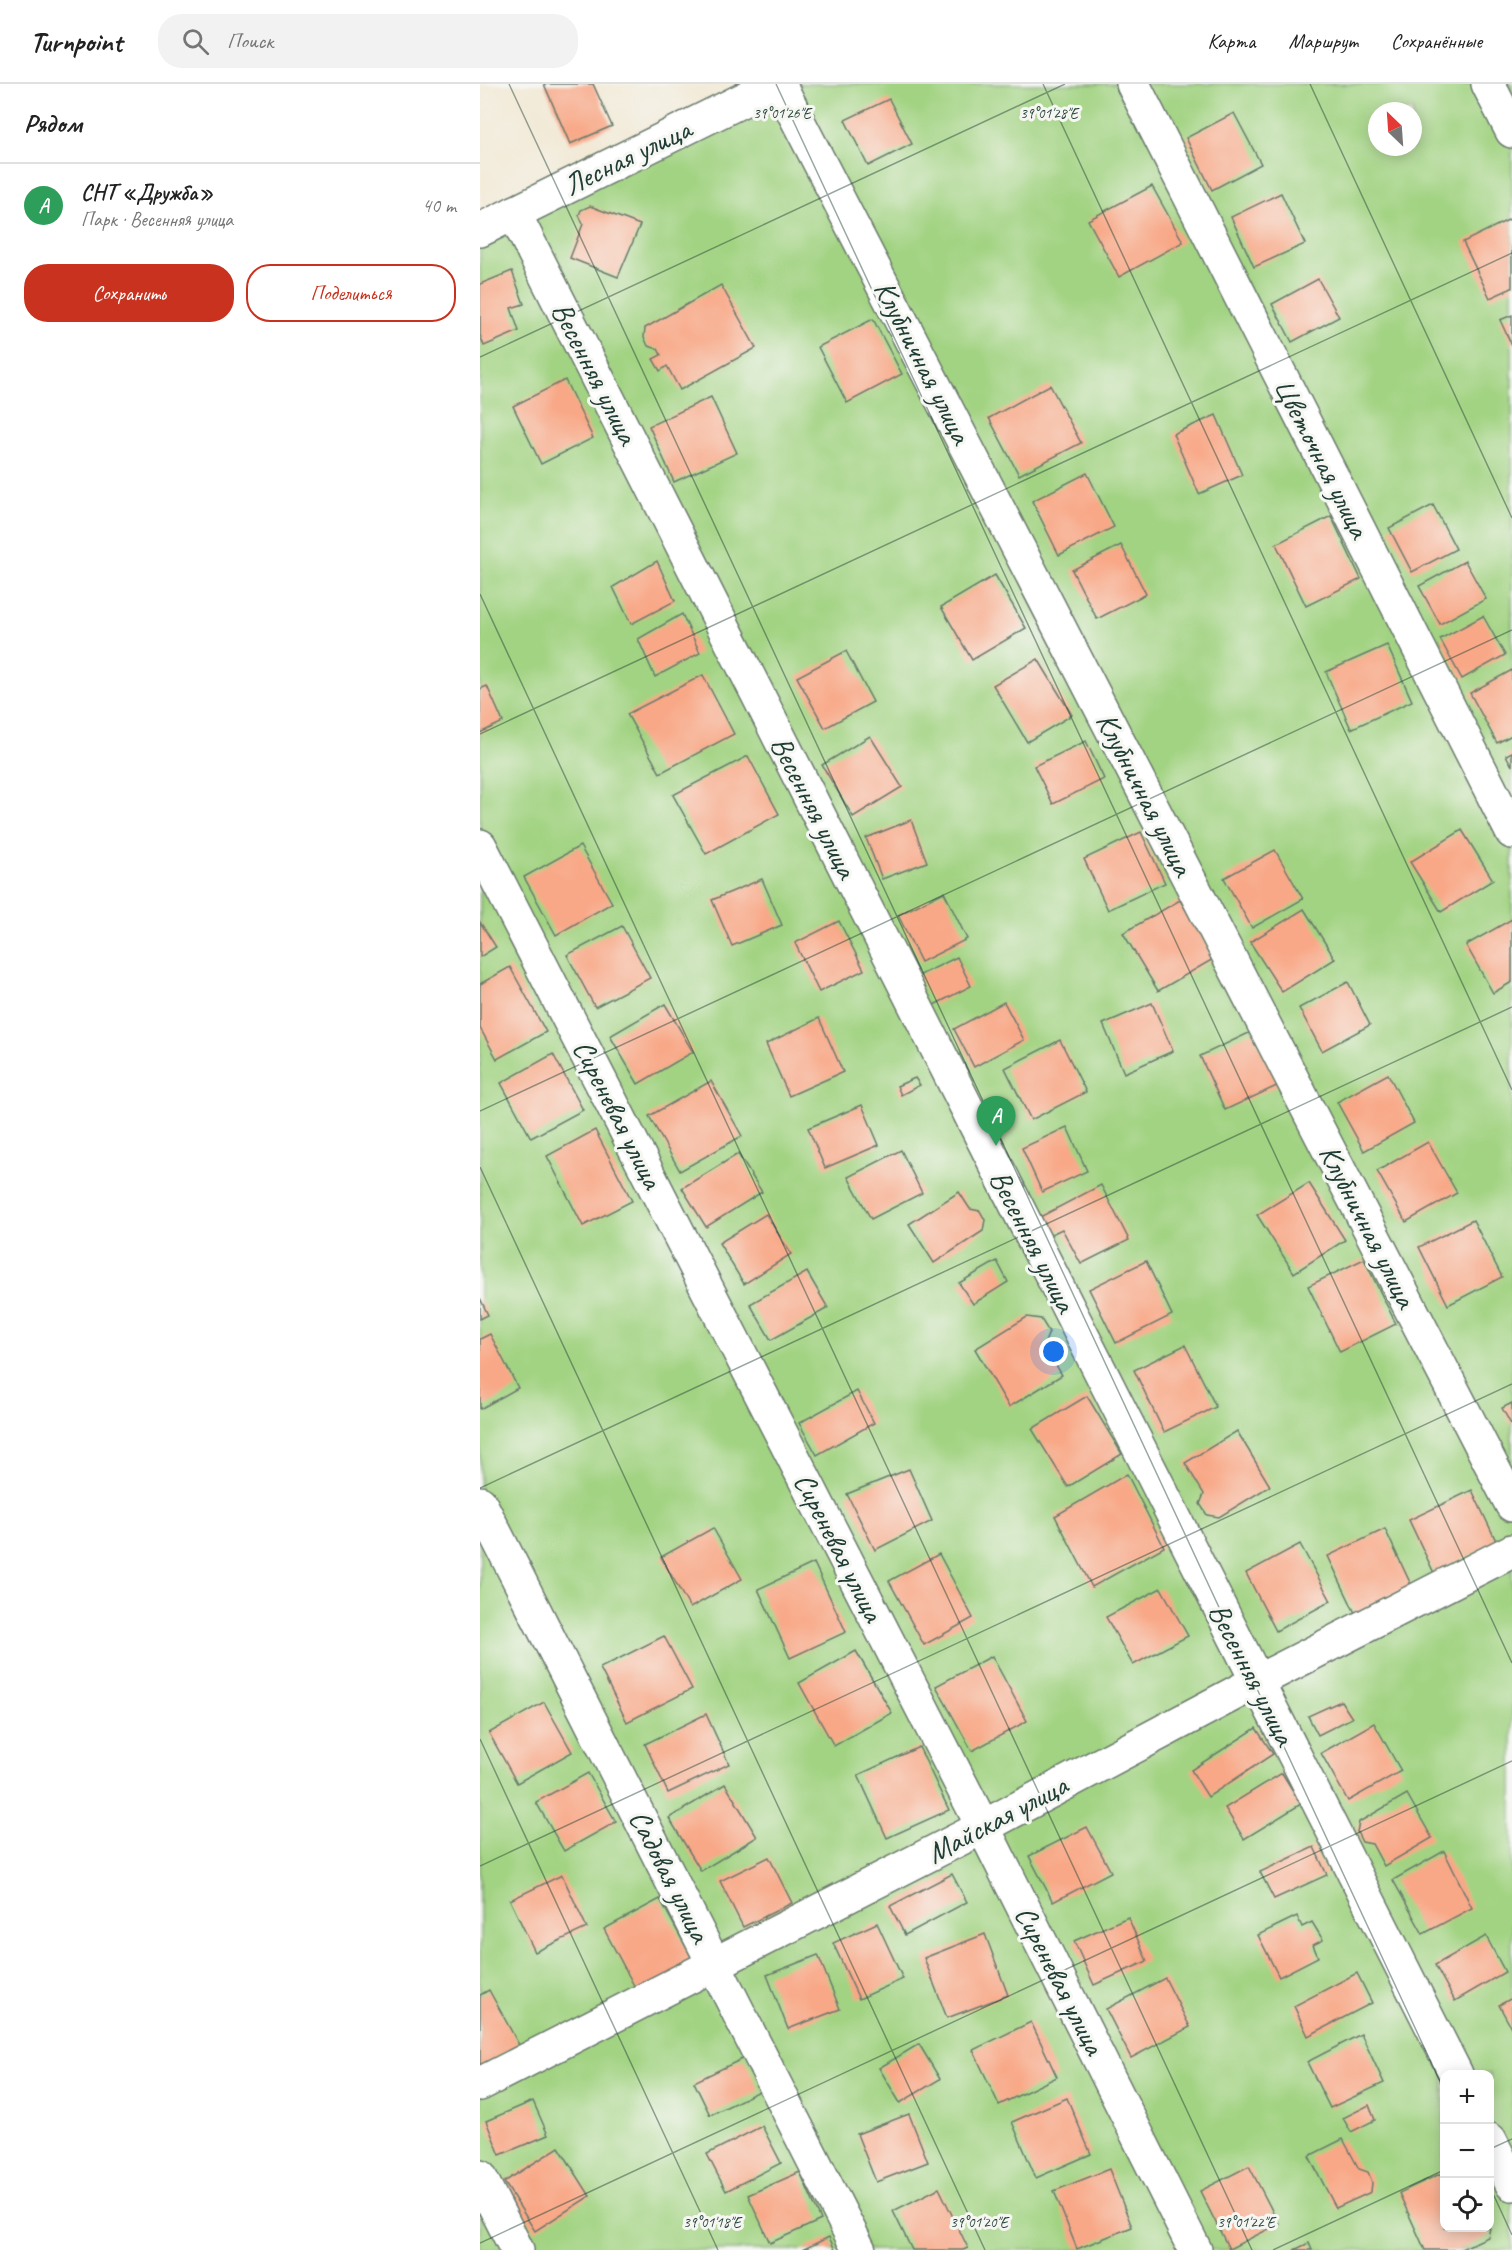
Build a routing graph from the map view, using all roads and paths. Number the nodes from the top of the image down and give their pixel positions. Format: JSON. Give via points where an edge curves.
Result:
{"nodes":[{"id":1,"x":777,"y":84,"type":"edge"},
{"id":2,"x":1133,"y":84,"type":"edge"},
{"id":3,"x":1488,"y":84,"type":"edge"},
{"id":4,"x":1512,"y":131,"type":"edge"},
{"id":5,"x":514,"y":213,"type":"junction"},
{"id":6,"x":480,"y":230,"type":"edge"},
{"id":7,"x":1512,"y":832,"type":"edge"},
{"id":8,"x":480,"y":846,"type":"edge"},
{"id":9,"x":480,"y":1503,"type":"edge"},
{"id":10,"x":1512,"y":1505,"type":"edge"},
{"id":11,"x":1512,"y":1551,"type":"edge"},
{"id":12,"x":1256,"y":1682,"type":"junction"},
{"id":13,"x":983,"y":1827,"type":"junction"},
{"id":14,"x":715,"y":1964,"type":"junction"},
{"id":15,"x":1454,"y":2070,"type":"edge"},
{"id":16,"x":480,"y":2084,"type":"edge"},
{"id":17,"x":1494,"y":2148,"type":"edge"},
{"id":18,"x":480,"y":2177,"type":"edge"},
{"id":19,"x":1512,"y":2184,"type":"edge"},
{"id":20,"x":517,"y":2250,"type":"edge"},
{"id":21,"x":859,"y":2250,"type":"edge"},
{"id":22,"x":1196,"y":2250,"type":"edge"}],
"edges":[{"from":1,"to":5,"type":"street","name":"Лесная улица"},
{"from":1,"to":10,"type":"street","name":"Клубничная улица"},
{"from":2,"to":7,"type":"street","name":"Цветочная улица"},
{"from":3,"to":4,"type":"street"},
{"from":5,"to":6,"type":"street","name":"Лесная улица"},
{"from":5,"to":12,"type":"street","name":"Весенняя улица"},
{"from":8,"to":13,"type":"street","name":"Сиреневая улица"},
{"from":9,"to":14,"type":"street","name":"Садовая улица"},
{"from":11,"to":12,"type":"street","name":"Майская улица"},
{"from":12,"to":13,"type":"street","name":"Майская улица"},
{"from":12,"to":15,"type":"street","name":"Весенняя улица"},
{"from":13,"to":14,"type":"street","name":"Майская улица"},
{"from":13,"to":22,"type":"street","name":"Сиреневая улица"},
{"from":14,"to":16,"type":"street","name":"Майская улица"},
{"from":14,"to":21,"type":"street","name":"Садовая улица"},
{"from":17,"to":19,"type":"street"},
{"from":18,"to":20,"type":"street"}]}
